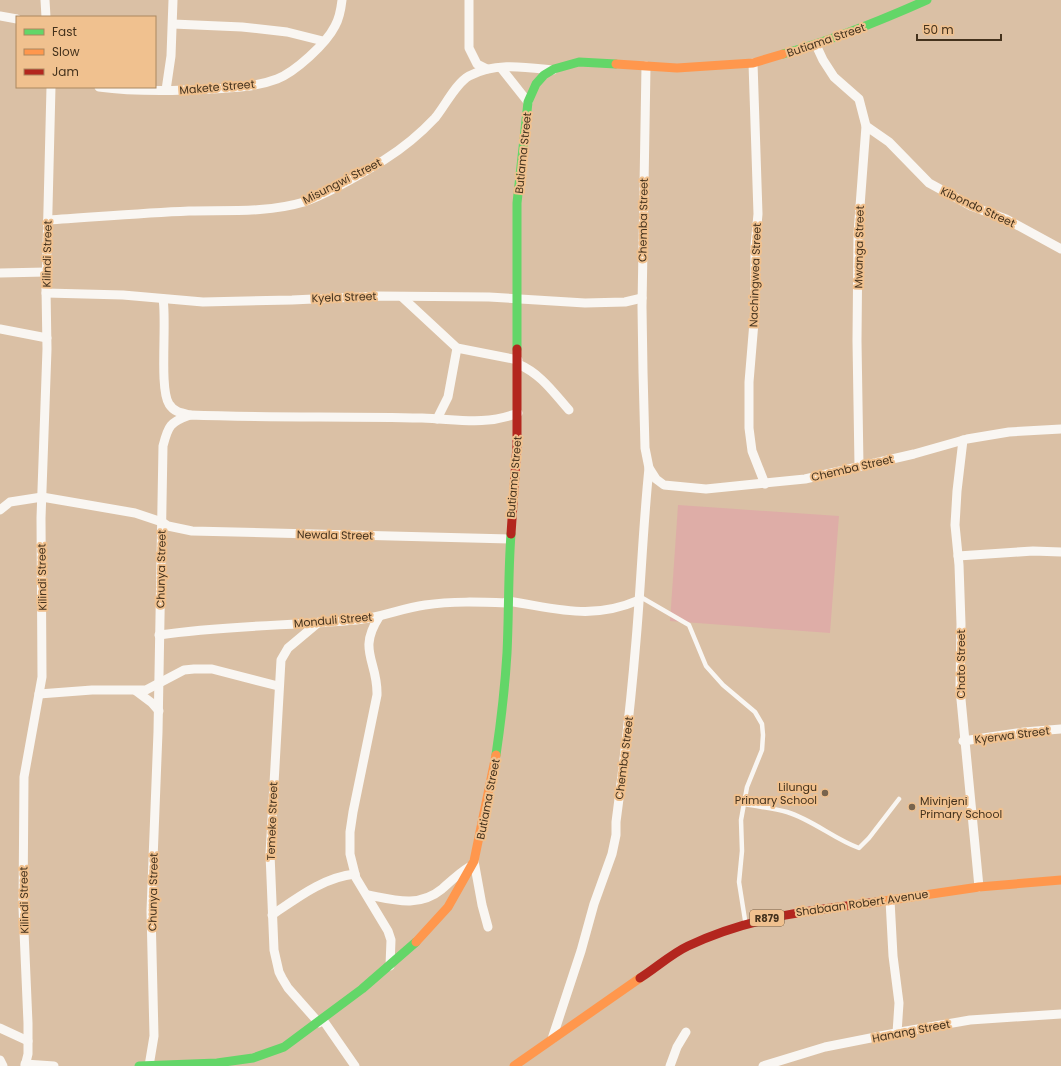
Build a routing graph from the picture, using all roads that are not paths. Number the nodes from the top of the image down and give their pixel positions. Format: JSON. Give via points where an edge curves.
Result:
{"nodes":[{"id":1,"x":45,"y":0,"type":"edge"},
{"id":2,"x":173,"y":0,"type":"edge"},
{"id":3,"x":342,"y":0,"type":"edge"},
{"id":4,"x":469,"y":0,"type":"edge"},
{"id":5,"x":927,"y":0,"type":"edge"},
{"id":6,"x":915,"y":3,"type":"edge"},
{"id":7,"x":0,"y":16,"type":"edge"},
{"id":8,"x":46,"y":16,"type":"edge"},
{"id":9,"x":16,"y":19,"type":"edge"},
{"id":10,"x":173,"y":24,"type":"junction"},
{"id":11,"x":323,"y":41,"type":"junction"},
{"id":12,"x":816,"y":45,"type":"junction"},
{"id":13,"x":753,"y":63,"type":"junction"},
{"id":14,"x":646,"y":66,"type":"junction"},
{"id":15,"x":501,"y":68,"type":"junction"},
{"id":16,"x":487,"y":69,"type":"junction"},
{"id":17,"x":552,"y":70,"type":"junction"},
{"id":18,"x":51,"y":88,"type":"edge"},
{"id":19,"x":121,"y":88,"type":"edge"},
{"id":20,"x":166,"y":90,"type":"junction"},
{"id":21,"x":528,"y":102,"type":"junction"},
{"id":22,"x":866,"y":126,"type":"junction"},
{"id":23,"x":48,"y":220,"type":"junction"},
{"id":24,"x":1061,"y":248,"type":"edge"},
{"id":25,"x":46,"y":272,"type":"junction"},
{"id":26,"x":0,"y":273,"type":"edge"},
{"id":27,"x":46,"y":293,"type":"junction"},
{"id":28,"x":402,"y":297,"type":"junction"},
{"id":29,"x":642,"y":298,"type":"junction"},
{"id":30,"x":163,"y":299,"type":"junction"},
{"id":31,"x":516,"y":300,"type":"junction"},
{"id":32,"x":178,"y":301,"type":"junction"},
{"id":33,"x":165,"y":319,"type":"junction"},
{"id":34,"x":0,"y":329,"type":"edge"},
{"id":35,"x":47,"y":338,"type":"junction"},
{"id":36,"x":457,"y":348,"type":"junction"},
{"id":37,"x":518,"y":362,"type":"junction"},
{"id":38,"x":569,"y":410,"type":"dead end"},
{"id":39,"x":518,"y":413,"type":"junction"},
{"id":40,"x":190,"y":415,"type":"junction"},
{"id":41,"x":437,"y":419,"type":"junction"},
{"id":42,"x":1061,"y":429,"type":"edge"},
{"id":43,"x":963,"y":440,"type":"junction"},
{"id":44,"x":859,"y":466,"type":"junction"},
{"id":45,"x":649,"y":468,"type":"junction"},
{"id":46,"x":765,"y":484,"type":"junction"},
{"id":47,"x":42,"y":497,"type":"junction"},
{"id":48,"x":0,"y":510,"type":"edge"},
{"id":49,"x":162,"y":522,"type":"junction"},
{"id":50,"x":510,"y":539,"type":"junction"},
{"id":51,"x":1061,"y":552,"type":"edge"},
{"id":52,"x":958,"y":556,"type":"junction"},
{"id":53,"x":639,"y":598,"type":"junction"},
{"id":54,"x":507,"y":602,"type":"junction"},
{"id":55,"x":379,"y":617,"type":"junction"},
{"id":56,"x":319,"y":622,"type":"junction"},
{"id":57,"x":159,"y":635,"type":"junction"},
{"id":58,"x":159,"y":684,"type":"junction"},
{"id":59,"x":278,"y":686,"type":"junction"},
{"id":60,"x":136,"y":692,"type":"junction"},
{"id":61,"x":39,"y":694,"type":"junction"},
{"id":62,"x":159,"y":711,"type":"junction"},
{"id":63,"x":1061,"y":729,"type":"edge"},
{"id":64,"x":963,"y":741,"type":"junction"},
{"id":65,"x":899,"y":799,"type":"dead end"},
{"id":66,"x":745,"y":804,"type":"junction"},
{"id":67,"x":473,"y":863,"type":"junction"},
{"id":68,"x":355,"y":874,"type":"junction"},
{"id":69,"x":1061,"y":880,"type":"edge"},
{"id":70,"x":979,"y":887,"type":"junction"},
{"id":71,"x":368,"y":895,"type":"junction"},
{"id":72,"x":890,"y":900,"type":"junction"},
{"id":73,"x":272,"y":915,"type":"junction"},
{"id":74,"x":745,"y":923,"type":"junction"},
{"id":75,"x":488,"y":926,"type":"dead end"},
{"id":76,"x":390,"y":966,"type":"junction"},
{"id":77,"x":1061,"y":1014,"type":"edge"},
{"id":78,"x":321,"y":1021,"type":"junction"},
{"id":79,"x":0,"y":1028,"type":"edge"},
{"id":80,"x":686,"y":1032,"type":"dead end"},
{"id":81,"x":897,"y":1033,"type":"junction"},
{"id":82,"x":552,"y":1039,"type":"junction"},
{"id":83,"x":28,"y":1041,"type":"junction"},
{"id":84,"x":0,"y":1060,"type":"edge"},
{"id":85,"x":775,"y":1064,"type":"edge"},
{"id":86,"x":25,"y":1065,"type":"edge"},
{"id":87,"x":3,"y":1066,"type":"edge"},
{"id":88,"x":54,"y":1066,"type":"edge"},
{"id":89,"x":139,"y":1066,"type":"edge"},
{"id":90,"x":149,"y":1066,"type":"edge"},
{"id":91,"x":355,"y":1066,"type":"edge"},
{"id":92,"x":514,"y":1066,"type":"edge"},
{"id":93,"x":670,"y":1066,"type":"edge"},
{"id":94,"x":763,"y":1066,"type":"edge"}],
"edges":[{"from":1,"to":8,"type":"street"},
{"from":2,"to":10,"type":"street"},
{"from":3,"to":11,"type":"street","name":"Makete Street","via":[[335,27]]},
{"from":4,"to":16,"type":"street","via":[[469,48],[477,64]]},
{"from":5,"to":6,"type":"street","name":"Butiama Street"},
{"from":6,"to":12,"type":"street","name":"Butiama Street"},
{"from":7,"to":9,"type":"street"},
{"from":10,"to":11,"type":"street","via":[[287,32]]},
{"from":10,"to":20,"type":"street"},
{"from":11,"to":20,"type":"street","name":"Makete Street","via":[[316,50],[278,79],[237,88]]},
{"from":12,"to":13,"type":"street","name":"Butiama Street"},
{"from":12,"to":22,"type":"street","name":"Mwanga Street","via":[[822,60],[834,77],[859,99]]},
{"from":13,"to":14,"type":"street","name":"Butiama Street"},
{"from":13,"to":46,"type":"street","name":"Nachingwea Street","via":[[758,214],[749,428],[752,451]]},
{"from":14,"to":17,"type":"street","name":"Butiama Street","via":[[579,62]]},
{"from":14,"to":29,"type":"street","name":"Chemba Street"},
{"from":15,"to":16,"type":"street","name":"Misungwi Street"},
{"from":15,"to":17,"type":"street","name":"Misungwi Street"},
{"from":15,"to":21,"type":"street"},
{"from":16,"to":23,"type":"street","name":"Misungwi Street","via":[[468,76],[435,117],[405,147],[305,201],[285,207],[256,210],[163,212]]},
{"from":17,"to":21,"type":"street","name":"Butiama Street","via":[[536,84]]},
{"from":18,"to":23,"type":"street","name":"Kilindi Street"},
{"from":19,"to":20,"type":"street","name":"Makete Street"},
{"from":21,"to":31,"type":"street","name":"Butiama Street","via":[[518,203]]},
{"from":22,"to":24,"type":"street","name":"Kibondo Street","via":[[889,142],[929,182],[971,206],[1006,219]]},
{"from":22,"to":44,"type":"street","name":"Mwanga Street","via":[[858,233]]},
{"from":23,"to":25,"type":"street","name":"Kilindi Street"},
{"from":25,"to":26,"type":"street"},
{"from":25,"to":27,"type":"street","name":"Kilindi Street"},
{"from":27,"to":30,"type":"street","name":"Kyela Street"},
{"from":27,"to":35,"type":"street","name":"Kilindi Street"},
{"from":28,"to":31,"type":"street","name":"Kyela Street","via":[[489,297]]},
{"from":28,"to":32,"type":"street","name":"Kyela Street","via":[[344,296],[232,302]]},
{"from":28,"to":36,"type":"street"},
{"from":29,"to":31,"type":"street","name":"Kyela Street","via":[[625,302],[585,303]]},
{"from":29,"to":45,"type":"street","name":"Chemba Street","via":[[645,448]]},
{"from":30,"to":32,"type":"street","name":"Kyela Street"},
{"from":30,"to":33,"type":"street"},
{"from":31,"to":37,"type":"street","name":"Butiama Street"},
{"from":32,"to":33,"type":"street"},
{"from":33,"to":40,"type":"street","via":[[164,385],[168,403],[180,413]]},
{"from":34,"to":35,"type":"street"},
{"from":35,"to":47,"type":"street","name":"Kilindi Street"},
{"from":36,"to":37,"type":"street"},
{"from":36,"to":41,"type":"street","via":[[448,397]]},
{"from":37,"to":38,"type":"street","via":[[540,377]]},
{"from":37,"to":39,"type":"street","name":"Butiama Street"},
{"from":39,"to":41,"type":"street","name":"Chunya Street","via":[[497,420],[479,422]]},
{"from":39,"to":50,"type":"street","name":"Butiama Street"},
{"from":40,"to":41,"type":"street","name":"Chunya Street"},
{"from":40,"to":49,"type":"street","name":"Chunya Street","via":[[177,419],[168,427],[162,446]]},
{"from":42,"to":43,"type":"street","name":"Chemba Street","via":[[1009,432]]},
{"from":43,"to":44,"type":"street","name":"Chemba Street"},
{"from":43,"to":52,"type":"street","name":"Chato Street","via":[[956,491],[955,525]]},
{"from":44,"to":46,"type":"street","name":"Chemba Street","via":[[805,479]]},
{"from":45,"to":46,"type":"street","name":"Chemba Street","via":[[656,480],[677,486],[706,489]]},
{"from":45,"to":53,"type":"street","name":"Chemba Street"},
{"from":47,"to":48,"type":"street","name":"Newala Street","via":[[10,502]]},
{"from":47,"to":49,"type":"street","name":"Newala Street","via":[[135,513]]},
{"from":47,"to":61,"type":"street","name":"Kilindi Street","via":[[43,650]]},
{"from":49,"to":50,"type":"street","name":"Newala Street","via":[[168,526],[192,531]]},
{"from":49,"to":57,"type":"street","name":"Chunya Street"},
{"from":50,"to":54,"type":"street","name":"Butiama Street"},
{"from":51,"to":52,"type":"street","via":[[1033,551]]},
{"from":52,"to":64,"type":"street","name":"Chato Street"},
{"from":53,"to":54,"type":"street","name":"Monduli Street","via":[[621,608],[597,612]]},
{"from":53,"to":66,"type":"lane","via":[[689,625],[706,666],[723,685],[755,712],[762,724],[762,750],[747,787]]},
{"from":53,"to":82,"type":"street","name":"Chemba Street","via":[[629,723],[616,835],[582,951]]},
{"from":54,"to":55,"type":"street","name":"Monduli Street","via":[[424,605]]},
{"from":54,"to":67,"type":"street","name":"Butiama Street","via":[[501,731]]},
{"from":55,"to":56,"type":"street","name":"Monduli Street"},
{"from":55,"to":68,"type":"street","via":[[368,643],[377,683],[377,696],[350,832],[350,854]]},
{"from":56,"to":57,"type":"street","name":"Monduli Street","via":[[228,627]]},
{"from":56,"to":59,"type":"street","name":"Temeke Street","via":[[288,648],[281,660]]},
{"from":57,"to":58,"type":"street","name":"Chunya Street"},
{"from":58,"to":59,"type":"street","via":[[184,670],[212,669]]},
{"from":58,"to":60,"type":"street","via":[[151,689]]},
{"from":58,"to":62,"type":"street","name":"Chunya Street"},
{"from":59,"to":73,"type":"street","name":"Temeke Street","via":[[279,712],[270,854]]},
{"from":60,"to":61,"type":"street","via":[[92,690]]},
{"from":60,"to":62,"type":"street"},
{"from":61,"to":83,"type":"street","name":"Kilindi Street","via":[[24,777],[23,908]]},
{"from":62,"to":90,"type":"street","name":"Chunya Street","via":[[152,911],[154,1036]]},
{"from":63,"to":64,"type":"street","name":"Kyerwa Street"},
{"from":64,"to":70,"type":"street","name":"Chato Street"},
{"from":65,"to":66,"type":"lane","via":[[859,848],[837,840],[788,812]]},
{"from":66,"to":74,"type":"lane","via":[[741,820],[739,882]]},
{"from":67,"to":71,"type":"street","via":[[441,890],[416,902]]},
{"from":67,"to":75,"type":"street"},
{"from":67,"to":76,"type":"street","name":"Butiama Street","via":[[448,907],[423,936]]},
{"from":68,"to":71,"type":"street"},
{"from":68,"to":73,"type":"street","via":[[329,879]]},
{"from":69,"to":70,"type":"street","name":"Shabaan Robert Avenue","number":"R879"},
{"from":70,"to":72,"type":"street","name":"Shabaan Robert Avenue","number":"R879"},
{"from":71,"to":76,"type":"street","via":[[391,940]]},
{"from":72,"to":74,"type":"street","name":"Shabaan Robert Avenue","number":"R879","via":[[793,912]]},
{"from":72,"to":81,"type":"street","via":[[899,1003]]},
{"from":73,"to":78,"type":"street","name":"Temeke Street","via":[[274,950],[279,972],[288,988]]},
{"from":74,"to":82,"type":"street","name":"Shabaan Robert Avenue","number":"R879","via":[[687,946]]},
{"from":76,"to":78,"type":"street","name":"Butiama Street"},
{"from":77,"to":81,"type":"street","name":"Hanang Street","via":[[970,1020]]},
{"from":78,"to":90,"type":"street","name":"Butiama Street","via":[[284,1047],[253,1058],[217,1063]]},
{"from":78,"to":91,"type":"street","name":"Temeke Street"},
{"from":79,"to":83,"type":"street"},
{"from":80,"to":93,"type":"street"},
{"from":81,"to":85,"type":"street","name":"Hanang Street","via":[[825,1047]]},
{"from":82,"to":92,"type":"street","name":"Shabaan Robert Avenue","number":"R879"},
{"from":83,"to":86,"type":"street","name":"Kilindi Street"},
{"from":84,"to":87,"type":"street"},
{"from":85,"to":94,"type":"street","name":"Hanang Street"},
{"from":86,"to":88,"type":"street"},
{"from":89,"to":90,"type":"street","name":"Butiama Street"}]}
